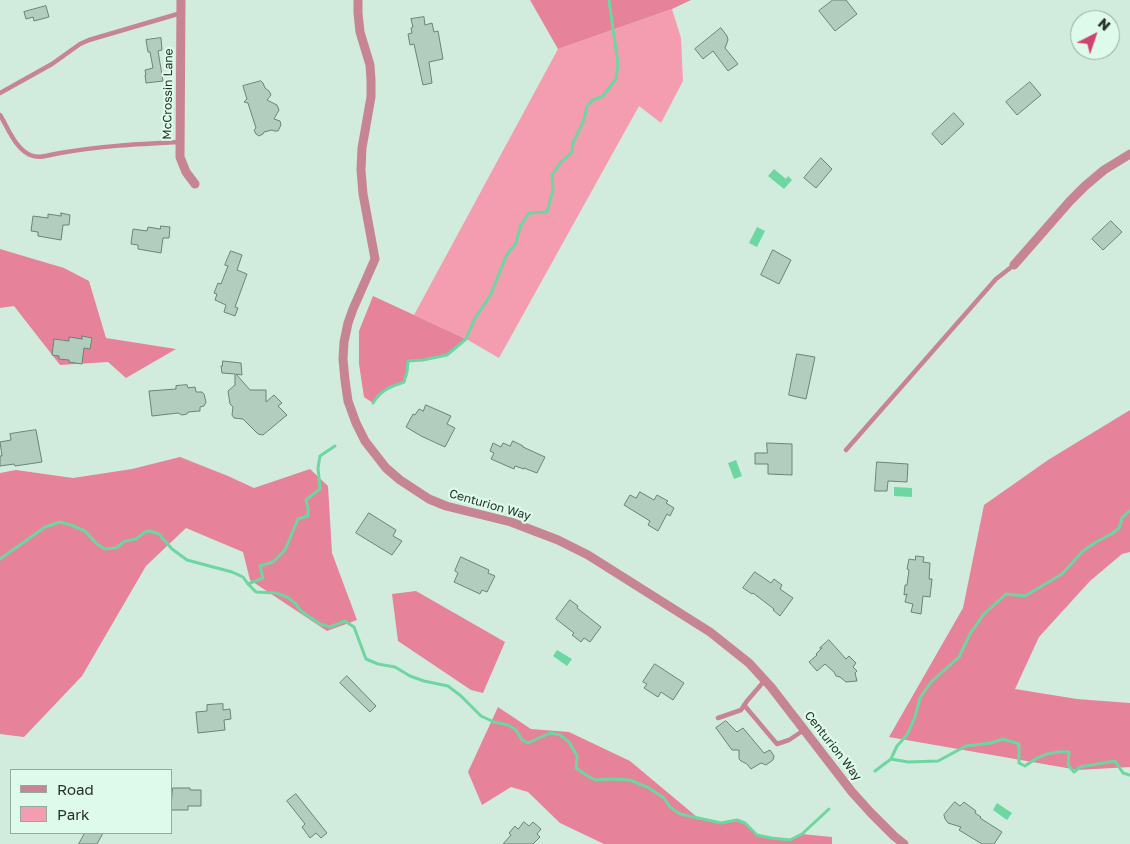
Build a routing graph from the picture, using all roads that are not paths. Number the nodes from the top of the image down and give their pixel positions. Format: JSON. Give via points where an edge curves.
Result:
{"nodes":[{"id":1,"x":181,"y":0,"type":"edge"},
{"id":2,"x":358,"y":0,"type":"edge"},
{"id":3,"x":181,"y":13,"type":"junction"},
{"id":4,"x":0,"y":93,"type":"edge"},
{"id":5,"x":0,"y":115,"type":"edge"},
{"id":6,"x":180,"y":142,"type":"junction"},
{"id":7,"x":1130,"y":154,"type":"edge"},
{"id":8,"x":195,"y":184,"type":"dead end"},
{"id":9,"x":1014,"y":265,"type":"joint"},
{"id":10,"x":846,"y":450,"type":"dead end"},
{"id":11,"x":765,"y":680,"type":"junction"},
{"id":12,"x":744,"y":705,"type":"junction"},
{"id":13,"x":718,"y":718,"type":"dead end"},
{"id":14,"x":804,"y":730,"type":"junction"},
{"id":15,"x":904,"y":844,"type":"edge"}],
"edges":[{"from":1,"to":3,"type":"street","name":"McCrossin Lane"},
{"from":2,"to":11,"type":"street","name":"Centurion Way","via":[[360,32],[371,80],[361,170],[375,259],[348,323],[343,359],[348,401],[365,441],[386,468],[429,499],[531,529],[588,555],[710,632]]},
{"from":3,"to":4,"type":"lane","via":[[89,40]]},
{"from":3,"to":6,"type":"street","name":"McCrossin Lane"},
{"from":5,"to":6,"type":"lane","via":[[19,147],[39,158],[85,148]]},
{"from":6,"to":8,"type":"street","name":"McCrossin Lane","via":[[180,157]]},
{"from":7,"to":9,"type":"street","via":[[1085,186]]},
{"from":9,"to":10,"type":"lane","via":[[996,279]]},
{"from":11,"to":12,"type":"lane"},
{"from":11,"to":14,"type":"street","name":"Centurion Way"},
{"from":12,"to":13,"type":"lane","via":[[741,710]]},
{"from":12,"to":14,"type":"lane","via":[[777,744]]},
{"from":14,"to":15,"type":"street","name":"Centurion Way","via":[[852,792]]}]}
